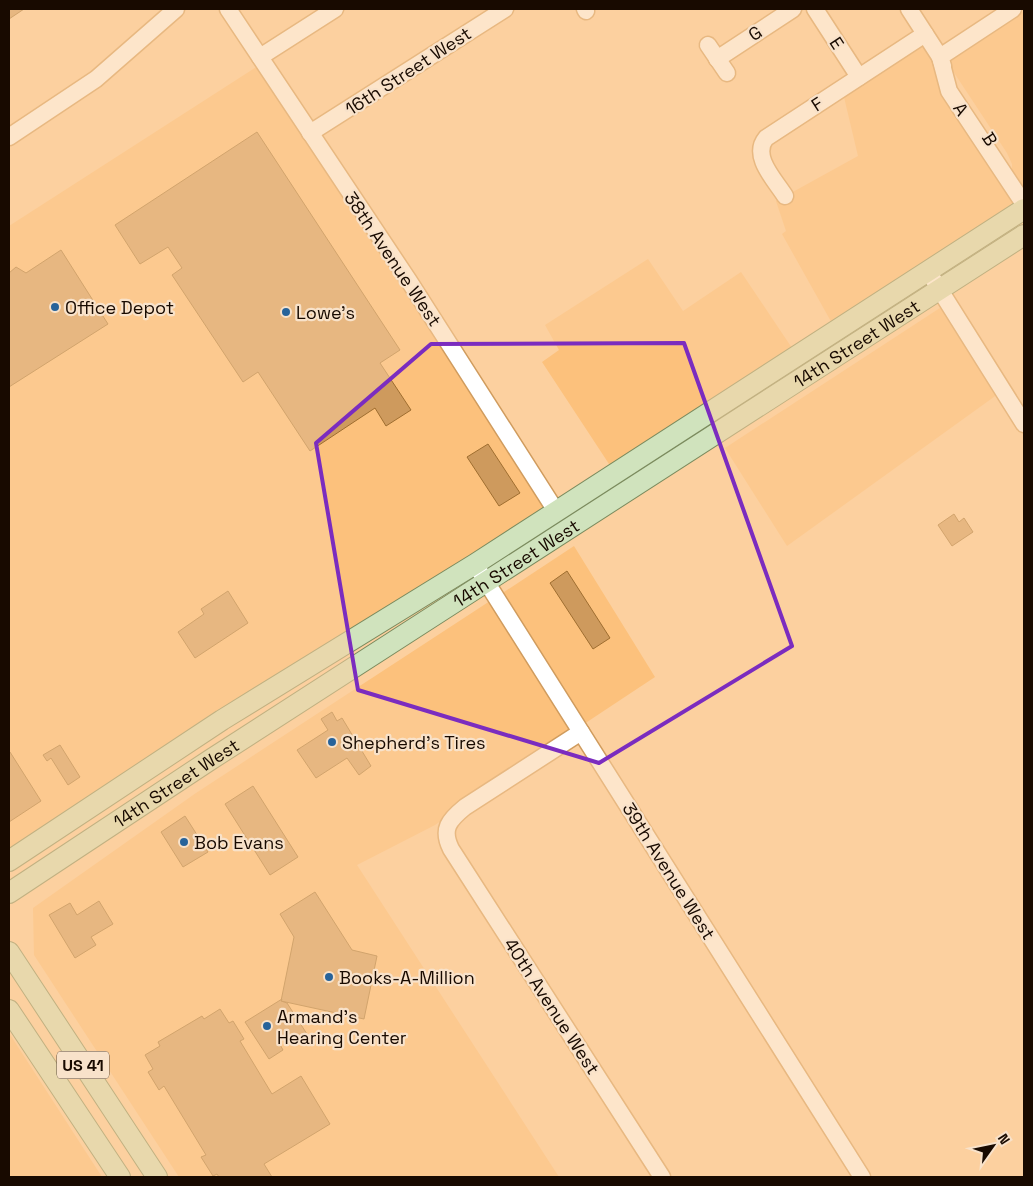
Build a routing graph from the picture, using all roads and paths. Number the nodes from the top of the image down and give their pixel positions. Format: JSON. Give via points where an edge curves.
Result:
{"nodes":[{"id":1,"x":176,"y":9,"type":"edge"},
{"id":2,"x":228,"y":9,"type":"edge"},
{"id":3,"x":335,"y":9,"type":"edge"},
{"id":4,"x":505,"y":9,"type":"edge"},
{"id":5,"x":792,"y":9,"type":"edge"},
{"id":6,"x":815,"y":9,"type":"edge"},
{"id":7,"x":909,"y":9,"type":"edge"},
{"id":8,"x":1012,"y":9,"type":"edge"},
{"id":9,"x":995,"y":13,"type":"edge"},
{"id":10,"x":925,"y":34,"type":"junction"},
{"id":11,"x":708,"y":45,"type":"dead end"},
{"id":12,"x":260,"y":57,"type":"junction"},
{"id":13,"x":940,"y":57,"type":"junction"},
{"id":14,"x":717,"y":59,"type":"junction"},
{"id":15,"x":726,"y":73,"type":"dead end"},
{"id":16,"x":859,"y":77,"type":"junction"},
{"id":17,"x":310,"y":133,"type":"junction"},
{"id":18,"x":9,"y":136,"type":"edge"},
{"id":19,"x":785,"y":196,"type":"dead end"},
{"id":20,"x":1024,"y":204,"type":"edge"},
{"id":21,"x":1024,"y":209,"type":"edge"},
{"id":22,"x":1024,"y":235,"type":"edge"},
{"id":23,"x":928,"y":271,"type":"junction"},
{"id":24,"x":940,"y":290,"type":"junction"},
{"id":25,"x":1024,"y":424,"type":"edge"},
{"id":26,"x":614,"y":474,"type":"junction"},
{"id":27,"x":643,"y":482,"type":"junction"},
{"id":28,"x":556,"y":511,"type":"junction"},
{"id":29,"x":475,"y":564,"type":"junction"},
{"id":30,"x":486,"y":583,"type":"junction"},
{"id":31,"x":275,"y":688,"type":"junction"},
{"id":32,"x":581,"y":732,"type":"junction"},
{"id":33,"x":188,"y":776,"type":"junction"},
{"id":34,"x":9,"y":861,"type":"edge"},
{"id":35,"x":9,"y":893,"type":"edge"},
{"id":36,"x":9,"y":952,"type":"edge"},
{"id":37,"x":9,"y":1010,"type":"edge"},
{"id":38,"x":120,"y":1177,"type":"edge"},
{"id":39,"x":157,"y":1177,"type":"edge"},
{"id":40,"x":662,"y":1177,"type":"edge"},
{"id":41,"x":862,"y":1177,"type":"edge"}],
"edges":[{"from":1,"to":18,"type":"street","via":[[96,79]]},
{"from":2,"to":12,"type":"street","name":"38th Avenue West"},
{"from":3,"to":12,"type":"street"},
{"from":4,"to":17,"type":"street","name":"16th Street West"},
{"from":5,"to":14,"type":"street","name":"G"},
{"from":6,"to":16,"type":"street","name":"E"},
{"from":7,"to":10,"type":"street","name":"A"},
{"from":8,"to":9,"type":"street"},
{"from":9,"to":13,"type":"street"},
{"from":10,"to":13,"type":"street","name":"A"},
{"from":10,"to":16,"type":"street","name":"F"},
{"from":11,"to":14,"type":"street"},
{"from":12,"to":17,"type":"street","name":"38th Avenue West"},
{"from":13,"to":20,"type":"street","name":"A","via":[[949,91]]},
{"from":14,"to":15,"type":"street"},
{"from":16,"to":19,"type":"street","name":"F","via":[[762,143],[761,156]]},
{"from":17,"to":28,"type":"street","name":"38th Avenue West"},
{"from":21,"to":23,"type":"main road","name":"14th Street West"},
{"from":22,"to":24,"type":"main road","name":"14th Street West"},
{"from":23,"to":24,"type":"street"},
{"from":23,"to":26,"type":"main road","name":"14th Street West"},
{"from":24,"to":25,"type":"street"},
{"from":24,"to":27,"type":"main road","name":"14th Street West"},
{"from":26,"to":27,"type":"street"},
{"from":26,"to":28,"type":"main road","name":"14th Street West"},
{"from":27,"to":30,"type":"main road","name":"14th Street West"},
{"from":28,"to":29,"type":"main road","name":"14th Street West"},
{"from":29,"to":30,"type":"street","name":"39th Avenue West"},
{"from":29,"to":31,"type":"main road","name":"14th Street West"},
{"from":30,"to":32,"type":"street","name":"39th Avenue West"},
{"from":30,"to":33,"type":"main road","name":"14th Street West"},
{"from":31,"to":33,"type":"main road","via":[[192,754],[188,762]]},
{"from":31,"to":34,"type":"main road","name":"14th Street West"},
{"from":32,"to":40,"type":"street","name":"40th Avenue West","via":[[465,807],[448,822],[445,832],[451,849]]},
{"from":32,"to":41,"type":"street","name":"39th Avenue West"},
{"from":33,"to":35,"type":"main road","name":"14th Street West"},
{"from":36,"to":39,"type":"main road","number":"US 41"},
{"from":37,"to":38,"type":"main road","number":"US 41"}]}
